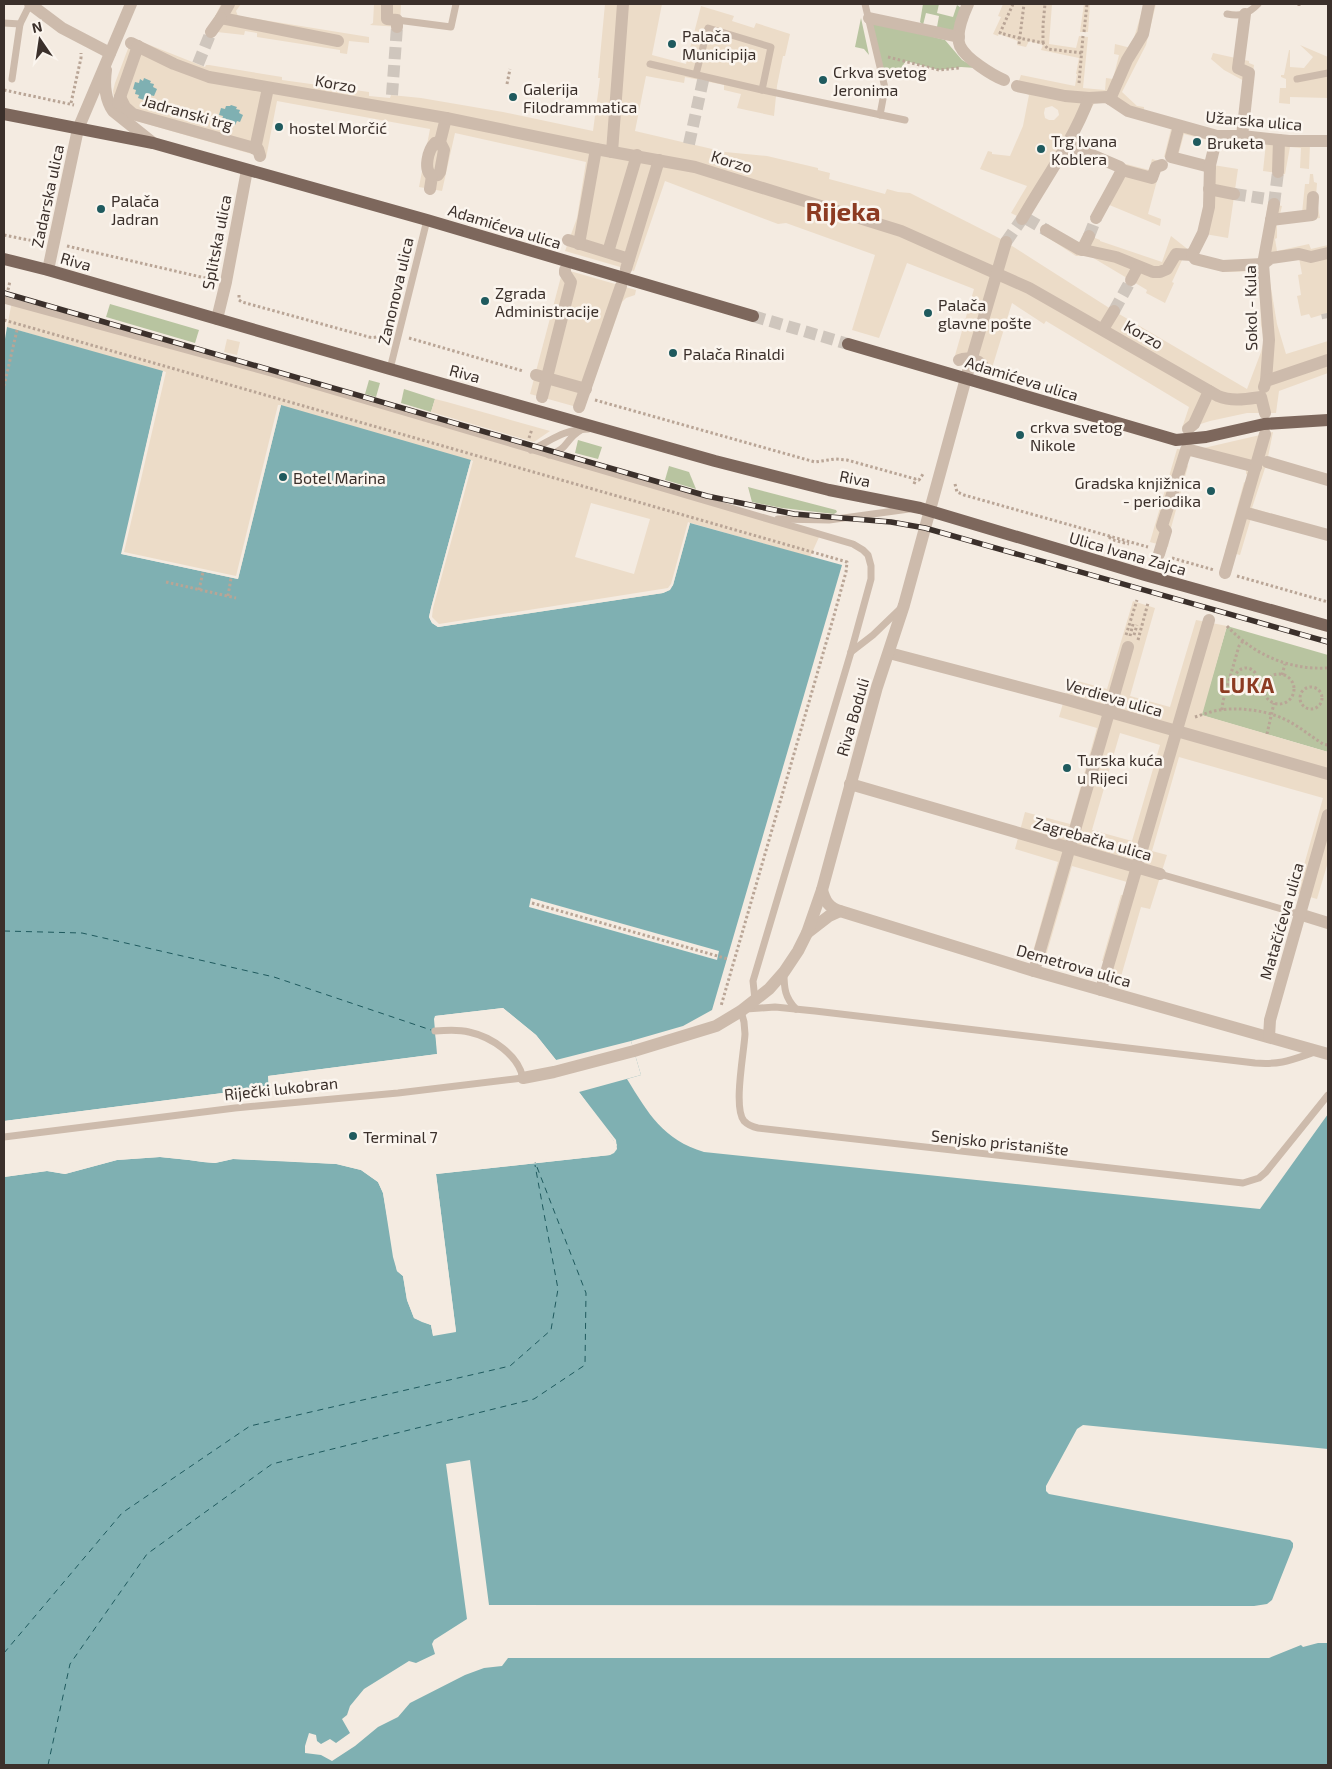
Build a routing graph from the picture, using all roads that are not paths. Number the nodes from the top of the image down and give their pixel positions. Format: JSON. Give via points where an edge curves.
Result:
{"nodes":[{"id":1,"x":30,"y":4,"type":"edge"},
{"id":2,"x":131,"y":4,"type":"edge"},
{"id":3,"x":229,"y":4,"type":"edge"},
{"id":4,"x":388,"y":4,"type":"edge"},
{"id":5,"x":456,"y":4,"type":"edge"},
{"id":6,"x":623,"y":4,"type":"edge"},
{"id":7,"x":865,"y":4,"type":"edge"},
{"id":8,"x":968,"y":4,"type":"edge"},
{"id":9,"x":1149,"y":4,"type":"edge"},
{"id":10,"x":1258,"y":4,"type":"edge"},
{"id":11,"x":1227,"y":14,"type":"dead end"},
{"id":12,"x":1245,"y":14,"type":"junction"},
{"id":13,"x":221,"y":18,"type":"junction"},
{"id":14,"x":869,"y":18,"type":"junction"},
{"id":15,"x":4,"y":23,"type":"edge"},
{"id":16,"x":20,"y":24,"type":"junction"},
{"id":17,"x":397,"y":24,"type":"joint"},
{"id":18,"x":211,"y":32,"type":"tunnel mouth"},
{"id":19,"x":959,"y":37,"type":"junction"},
{"id":20,"x":338,"y":41,"type":"dead end"},
{"id":21,"x":110,"y":53,"type":"junction"},
{"id":22,"x":650,"y":64,"type":"dead end"},
{"id":23,"x":1328,"y":73,"type":"edge"},
{"id":24,"x":696,"y":74,"type":"junction"},
{"id":25,"x":1297,"y":78,"type":"dead end"},
{"id":26,"x":12,"y":79,"type":"dead end"},
{"id":27,"x":1004,"y":80,"type":"dead end"},
{"id":28,"x":1017,"y":86,"type":"dead end"},
{"id":29,"x":274,"y":89,"type":"junction"},
{"id":30,"x":762,"y":90,"type":"junction"},
{"id":31,"x":392,"y":95,"type":"tunnel mouth"},
{"id":32,"x":1092,"y":97,"type":"junction"},
{"id":33,"x":1110,"y":99,"type":"junction"},
{"id":34,"x":391,"y":109,"type":"junction"},
{"id":35,"x":4,"y":114,"type":"edge"},
{"id":36,"x":880,"y":115,"type":"junction"},
{"id":37,"x":446,"y":118,"type":"junction"},
{"id":38,"x":905,"y":120,"type":"dead end"},
{"id":39,"x":1179,"y":126,"type":"junction"},
{"id":40,"x":78,"y":129,"type":"junction"},
{"id":41,"x":1217,"y":136,"type":"junction"},
{"id":42,"x":1242,"y":136,"type":"junction"},
{"id":43,"x":1278,"y":140,"type":"junction"},
{"id":44,"x":1328,"y":141,"type":"edge"},
{"id":45,"x":153,"y":143,"type":"junction"},
{"id":46,"x":1071,"y":146,"type":"dead end"},
{"id":47,"x":596,"y":149,"type":"junction"},
{"id":48,"x":612,"y":152,"type":"junction"},
{"id":49,"x":636,"y":156,"type":"junction"},
{"id":50,"x":659,"y":160,"type":"junction"},
{"id":51,"x":1167,"y":160,"type":"junction"},
{"id":52,"x":1210,"y":166,"type":"junction"},
{"id":53,"x":1121,"y":168,"type":"junction"},
{"id":54,"x":247,"y":170,"type":"junction"},
{"id":55,"x":1278,"y":172,"type":"tunnel mouth"},
{"id":56,"x":431,"y":182,"type":"dead end"},
{"id":57,"x":1209,"y":189,"type":"junction"},
{"id":58,"x":1234,"y":194,"type":"tunnel mouth"},
{"id":59,"x":1313,"y":197,"type":"dead end"},
{"id":60,"x":1274,"y":204,"type":"tunnel mouth"},
{"id":61,"x":1024,"y":218,"type":"tunnel mouth"},
{"id":62,"x":1096,"y":218,"type":"tunnel mouth"},
{"id":63,"x":426,"y":220,"type":"junction"},
{"id":64,"x":1271,"y":220,"type":"junction"},
{"id":65,"x":1046,"y":230,"type":"tunnel mouth"},
{"id":66,"x":1089,"y":236,"type":"tunnel mouth"},
{"id":67,"x":1006,"y":242,"type":"tunnel mouth"},
{"id":68,"x":1082,"y":250,"type":"junction"},
{"id":69,"x":608,"y":252,"type":"junction"},
{"id":70,"x":1328,"y":253,"type":"edge"},
{"id":71,"x":1192,"y":255,"type":"junction"},
{"id":72,"x":4,"y":259,"type":"edge"},
{"id":73,"x":1263,"y":264,"type":"junction"},
{"id":74,"x":1138,"y":266,"type":"junction"},
{"id":75,"x":48,"y":270,"type":"junction"},
{"id":76,"x":565,"y":270,"type":"dead end"},
{"id":77,"x":997,"y":274,"type":"junction"},
{"id":78,"x":1131,"y":280,"type":"tunnel mouth"},
{"id":79,"x":621,"y":286,"type":"dead end"},
{"id":80,"x":4,"y":300,"type":"edge"},
{"id":81,"x":1114,"y":310,"type":"tunnel mouth"},
{"id":82,"x":753,"y":316,"type":"tunnel mouth"},
{"id":83,"x":217,"y":319,"type":"junction"},
{"id":84,"x":1103,"y":329,"type":"junction"},
{"id":85,"x":848,"y":344,"type":"tunnel mouth"},
{"id":86,"x":1328,"y":360,"type":"edge"},
{"id":87,"x":390,"y":369,"type":"junction"},
{"id":88,"x":541,"y":376,"type":"junction"},
{"id":89,"x":966,"y":378,"type":"junction"},
{"id":90,"x":1266,"y":381,"type":"junction"},
{"id":91,"x":1209,"y":391,"type":"junction"},
{"id":92,"x":542,"y":397,"type":"dead end"},
{"id":93,"x":1261,"y":397,"type":"junction"},
{"id":94,"x":1268,"y":413,"type":"dead end"},
{"id":95,"x":1328,"y":420,"type":"edge"},
{"id":96,"x":582,"y":429,"type":"junction"},
{"id":97,"x":604,"y":429,"type":"junction"},
{"id":98,"x":1268,"y":435,"type":"dead end"},
{"id":99,"x":1186,"y":439,"type":"junction"},
{"id":100,"x":531,"y":450,"type":"junction"},
{"id":101,"x":548,"y":455,"type":"junction"},
{"id":102,"x":1260,"y":465,"type":"junction"},
{"id":103,"x":1328,"y":480,"type":"edge"},
{"id":104,"x":924,"y":509,"type":"junction"},
{"id":105,"x":1243,"y":512,"type":"junction"},
{"id":106,"x":760,"y":517,"type":"junction"},
{"id":107,"x":1328,"y":535,"type":"edge"},
{"id":108,"x":1159,"y":554,"type":"dead end"},
{"id":109,"x":1225,"y":573,"type":"dead end"},
{"id":110,"x":904,"y":605,"type":"junction"},
{"id":111,"x":1209,"y":620,"type":"dead end"},
{"id":112,"x":1328,"y":626,"type":"edge"},
{"id":113,"x":1131,"y":640,"type":"road end"},
{"id":114,"x":851,"y":652,"type":"junction"},
{"id":115,"x":890,"y":652,"type":"junction"},
{"id":116,"x":1110,"y":712,"type":"junction"},
{"id":117,"x":1177,"y":731,"type":"junction"},
{"id":118,"x":1328,"y":774,"type":"edge"},
{"id":119,"x":850,"y":784,"type":"junction"},
{"id":120,"x":1328,"y":815,"type":"edge"},
{"id":121,"x":1070,"y":848,"type":"junction"},
{"id":122,"x":1138,"y":868,"type":"junction"},
{"id":123,"x":1160,"y":874,"type":"joint"},
{"id":124,"x":822,"y":890,"type":"junction"},
{"id":125,"x":840,"y":912,"type":"junction"},
{"id":126,"x":1299,"y":914,"type":"junction"},
{"id":127,"x":1328,"y":923,"type":"edge"},
{"id":128,"x":807,"y":934,"type":"junction"},
{"id":129,"x":1034,"y":971,"type":"junction"},
{"id":130,"x":784,"y":972,"type":"junction"},
{"id":131,"x":1101,"y":990,"type":"junction"},
{"id":132,"x":755,"y":1000,"type":"junction"},
{"id":133,"x":796,"y":1009,"type":"junction"},
{"id":134,"x":741,"y":1010,"type":"junction"},
{"id":135,"x":434,"y":1031,"type":"dead end"},
{"id":136,"x":1270,"y":1037,"type":"junction"},
{"id":137,"x":1323,"y":1053,"type":"edge"},
{"id":138,"x":561,"y":1070,"type":"joint"},
{"id":139,"x":524,"y":1078,"type":"junction"},
{"id":140,"x":1328,"y":1095,"type":"edge"},
{"id":141,"x":4,"y":1137,"type":"edge"}],
"edges":[{"from":1,"to":16,"type":"lane"},
{"from":1,"to":21,"type":"street","via":[[62,28]]},
{"from":2,"to":21,"type":"street"},
{"from":3,"to":13,"type":"street"},
{"from":4,"to":17,"type":"street","via":[[388,19]]},
{"from":5,"to":17,"type":"lane","via":[[451,27]]},
{"from":6,"to":48,"type":"street"},
{"from":7,"to":14,"type":"lane"},
{"from":8,"to":19,"type":"street"},
{"from":9,"to":33,"type":"street","via":[[1143,34]]},
{"from":10,"to":12,"type":"lane"},
{"from":11,"to":12,"type":"lane"},
{"from":12,"to":42,"type":"street","via":[[1238,68],[1250,73]]},
{"from":13,"to":18,"type":"street"},
{"from":13,"to":20,"type":"street"},
{"from":14,"to":19,"type":"street"},
{"from":14,"to":36,"type":"lane","via":[[885,88]]},
{"from":15,"to":16,"type":"lane"},
{"from":16,"to":26,"type":"lane"},
{"from":19,"to":27,"type":"street","via":[[960,46],[970,58]]},
{"from":21,"to":40,"type":"street"},
{"from":21,"to":45,"type":"street","name":"Jadranski trg","via":[[105,82],[110,107]]},
{"from":22,"to":24,"type":"lane"},
{"from":23,"to":25,"type":"lane"},
{"from":24,"to":30,"type":"lane"},
{"from":24,"to":30,"type":"lane","via":[[708,28],[771,47]]},
{"from":28,"to":32,"type":"street","via":[[1065,96]]},
{"from":29,"to":29,"type":"street","name":"Jadranski trg","via":[[258,152],[133,114],[118,101],[134,43],[174,64],[209,77]]},
{"from":29,"to":34,"type":"street","name":"Korzo"},
{"from":30,"to":36,"type":"lane"},
{"from":31,"to":34,"type":"street"},
{"from":32,"to":33,"type":"street","name":"Užarska ulica"},
{"from":32,"to":61,"type":"street"},
{"from":33,"to":39,"type":"street","name":"Užarska ulica","via":[[1128,111]]},
{"from":34,"to":37,"type":"street","name":"Korzo"},
{"from":35,"to":40,"type":"main road","name":"Jadranski trg"},
{"from":36,"to":38,"type":"lane"},
{"from":37,"to":47,"type":"street","name":"Korzo"},
{"from":37,"to":56,"type":"street","via":[[441,137],[444,150],[440,172]]},
{"from":39,"to":41,"type":"street","name":"Užarska ulica"},
{"from":39,"to":51,"type":"street"},
{"from":40,"to":45,"type":"main road","name":"Jadranski trg"},
{"from":40,"to":75,"type":"street","name":"Zadarska ulica"},
{"from":41,"to":42,"type":"street","name":"Užarska ulica"},
{"from":41,"to":52,"type":"street"},
{"from":42,"to":43,"type":"street","name":"Užarska ulica"},
{"from":43,"to":44,"type":"street","name":"Užarska ulica"},
{"from":43,"to":55,"type":"street"},
{"from":45,"to":54,"type":"main road","name":"Jadranski trg"},
{"from":46,"to":53,"type":"street"},
{"from":47,"to":48,"type":"street","name":"Korzo"},
{"from":47,"to":69,"type":"street","via":[[573,245]]},
{"from":48,"to":49,"type":"street","name":"Korzo"},
{"from":49,"to":50,"type":"street","name":"Korzo"},
{"from":49,"to":69,"type":"street"},
{"from":50,"to":69,"type":"street","via":[[629,267]]},
{"from":50,"to":77,"type":"street","name":"Korzo","via":[[695,167],[901,231]]},
{"from":51,"to":52,"type":"street"},
{"from":51,"to":53,"type":"street","via":[[1156,167],[1152,178]]},
{"from":52,"to":57,"type":"street"},
{"from":53,"to":62,"type":"street","via":[[1111,194]]},
{"from":54,"to":63,"type":"main road","name":"Adamićeva ulica"},
{"from":54,"to":83,"type":"street","name":"Splitska ulica"},
{"from":57,"to":58,"type":"street"},
{"from":57,"to":71,"type":"street","via":[[1203,233]]},
{"from":59,"to":64,"type":"street","via":[[1312,215]]},
{"from":60,"to":64,"type":"street","name":"Sokol - Kula"},
{"from":63,"to":82,"type":"main road","name":"Adamićeva ulica"},
{"from":63,"to":87,"type":"lane","name":"Zanonova ulica"},
{"from":64,"to":73,"type":"street","name":"Sokol - Kula"},
{"from":65,"to":68,"type":"street"},
{"from":66,"to":68,"type":"street"},
{"from":67,"to":77,"type":"street"},
{"from":68,"to":74,"type":"street"},
{"from":70,"to":73,"type":"street","via":[[1271,258]]},
{"from":71,"to":73,"type":"street","via":[[1195,259],[1223,266]]},
{"from":71,"to":74,"type":"street","via":[[1176,254],[1167,269],[1160,272]]},
{"from":72,"to":75,"type":"main road","name":"Riva"},
{"from":73,"to":90,"type":"street","name":"Sokol - Kula","via":[[1269,340]]},
{"from":74,"to":78,"type":"street"},
{"from":75,"to":83,"type":"main road","name":"Riva"},
{"from":76,"to":88,"type":"street","via":[[571,282]]},
{"from":77,"to":84,"type":"street","name":"Korzo"},
{"from":77,"to":89,"type":"street","name":"Riva Boduli"},
{"from":79,"to":88,"type":"street","via":[[584,398]]},
{"from":80,"to":100,"type":"lane","via":[[268,372]]},
{"from":81,"to":84,"type":"street"},
{"from":83,"to":87,"type":"main road","name":"Riva"},
{"from":84,"to":91,"type":"street","name":"Korzo"},
{"from":85,"to":89,"type":"main road","name":"Adamićeva ulica"},
{"from":86,"to":90,"type":"street"},
{"from":87,"to":97,"type":"main road","name":"Riva"},
{"from":88,"to":92,"type":"street"},
{"from":89,"to":99,"type":"main road","name":"Adamićeva ulica","via":[[1173,440]]},
{"from":89,"to":104,"type":"street","name":"Riva Boduli"},
{"from":90,"to":93,"type":"street","name":"Sokol - Kula"},
{"from":91,"to":93,"type":"street","name":"Korzo","via":[[1229,399]]},
{"from":91,"to":99,"type":"street"},
{"from":93,"to":94,"type":"street"},
{"from":95,"to":99,"type":"main road","name":"Adamićeva ulica","via":[[1264,424],[1206,438]]},
{"from":96,"to":97,"type":"lane"},
{"from":96,"to":100,"type":"lane","via":[[558,435]]},
{"from":96,"to":101,"type":"lane","via":[[562,450]]},
{"from":97,"to":104,"type":"main road","name":"Riva","via":[[791,480]]},
{"from":98,"to":102,"type":"street"},
{"from":99,"to":102,"type":"street"},
{"from":99,"to":108,"type":"street","via":[[1162,526],[1166,531]]},
{"from":100,"to":101,"type":"lane"},
{"from":101,"to":106,"type":"lane"},
{"from":102,"to":103,"type":"street"},
{"from":102,"to":105,"type":"street"},
{"from":104,"to":106,"type":"lane","via":[[829,520]]},
{"from":104,"to":110,"type":"street","name":"Riva Boduli"},
{"from":104,"to":112,"type":"main road","name":"Ulica Ivana Zajca"},
{"from":105,"to":107,"type":"street"},
{"from":105,"to":109,"type":"street"},
{"from":106,"to":114,"type":"lane","via":[[853,544],[868,555],[871,579]]},
{"from":110,"to":114,"type":"lane"},
{"from":110,"to":115,"type":"street","name":"Riva Boduli"},
{"from":111,"to":117,"type":"street"},
{"from":113,"to":116,"type":"street"},
{"from":114,"to":132,"type":"lane","via":[[753,981]]},
{"from":115,"to":116,"type":"street","name":"Verdieva ulica"},
{"from":115,"to":119,"type":"street","name":"Riva Boduli"},
{"from":116,"to":117,"type":"street","name":"Verdieva ulica"},
{"from":116,"to":121,"type":"street"},
{"from":117,"to":118,"type":"street","name":"Verdieva ulica"},
{"from":117,"to":122,"type":"street"},
{"from":119,"to":121,"type":"street","name":"Zagrebačka ulica"},
{"from":119,"to":124,"type":"street","name":"Riva Boduli"},
{"from":120,"to":126,"type":"street","name":"Matačićeva ulica"},
{"from":121,"to":122,"type":"street","name":"Zagrebačka ulica"},
{"from":121,"to":129,"type":"street"},
{"from":122,"to":123,"type":"street","name":"Zagrebačka ulica"},
{"from":122,"to":131,"type":"street"},
{"from":123,"to":126,"type":"lane","name":"Zagrebačka ulica"},
{"from":124,"to":125,"type":"street","name":"Demetrova ulica","via":[[827,903]]},
{"from":124,"to":128,"type":"street","name":"Riva Boduli"},
{"from":125,"to":128,"type":"street","name":"Riva Boduli","via":[[829,916]]},
{"from":125,"to":129,"type":"street","name":"Demetrova ulica"},
{"from":126,"to":127,"type":"street","name":"Zagrebačka ulica"},
{"from":126,"to":136,"type":"street","name":"Matačićeva ulica","via":[[1270,1020]]},
{"from":128,"to":130,"type":"street","name":"Riva Boduli"},
{"from":129,"to":131,"type":"street","name":"Demetrova ulica"},
{"from":130,"to":132,"type":"street","name":"Riva Boduli"},
{"from":130,"to":133,"type":"lane","via":[[786,995]]},
{"from":131,"to":136,"type":"street","name":"Demetrova ulica"},
{"from":132,"to":134,"type":"street","name":"Riva Boduli"},
{"from":133,"to":134,"type":"lane"},
{"from":133,"to":137,"type":"lane","via":[[1254,1063],[1287,1062]]},
{"from":134,"to":138,"type":"street","name":"Riva Boduli","via":[[702,1032]]},
{"from":134,"to":140,"type":"lane","name":"Senjsko pristanište","via":[[745,1034],[738,1104],[746,1124],[758,1128],[1243,1183],[1260,1178],[1266,1172]]},
{"from":135,"to":139,"type":"lane","via":[[466,1032],[485,1038],[516,1061]]},
{"from":136,"to":137,"type":"street","name":"Demetrova ulica"},
{"from":138,"to":139,"type":"street","name":"Riječki lukobran"},
{"from":139,"to":141,"type":"lane","name":"Riječki lukobran","via":[[235,1108]]}]}
